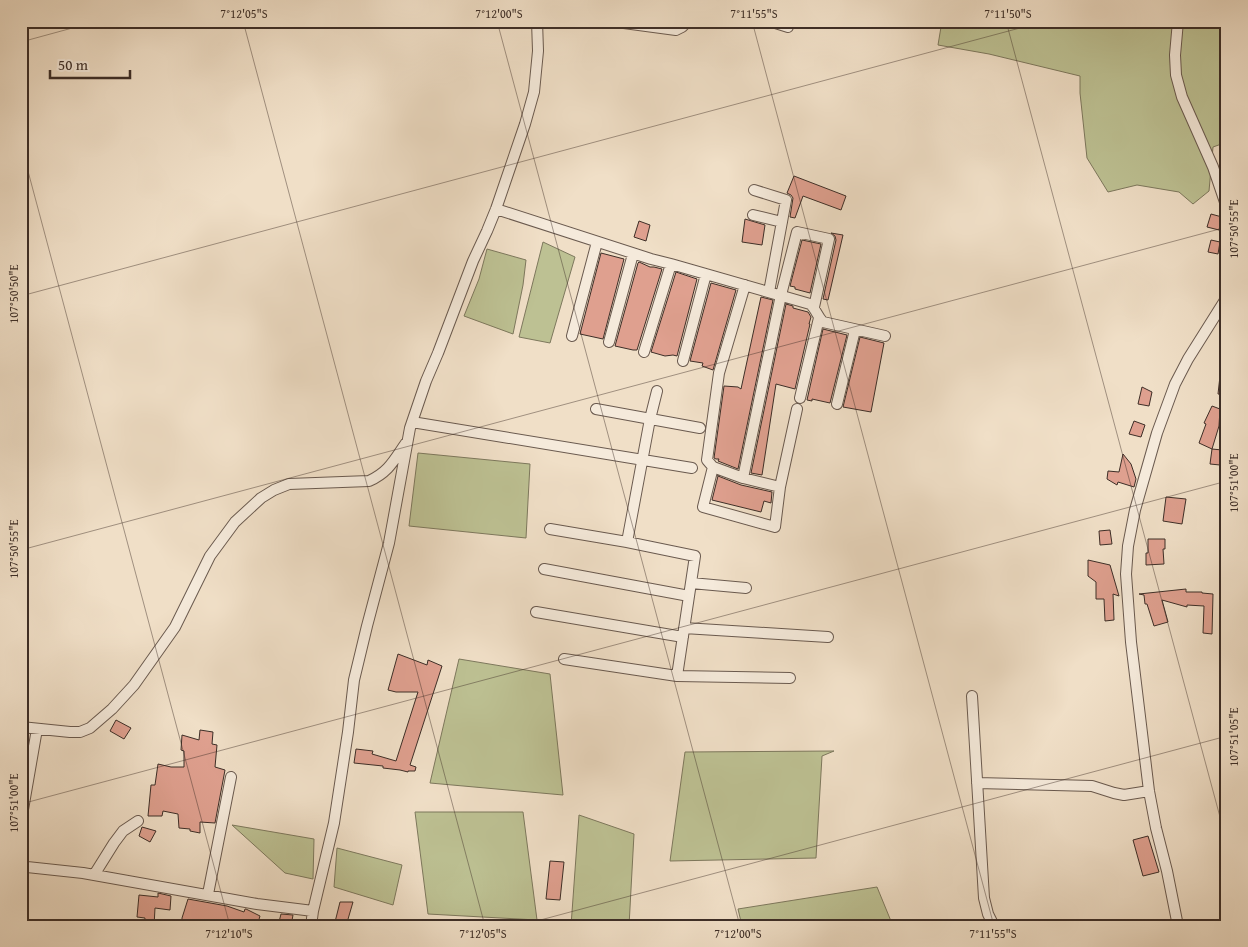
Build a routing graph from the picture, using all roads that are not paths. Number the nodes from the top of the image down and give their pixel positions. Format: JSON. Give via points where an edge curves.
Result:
{"nodes":[{"id":1,"x":537,"y":21,"type":"edge"},
{"id":2,"x":609,"y":21,"type":"edge"},
{"id":3,"x":688,"y":21,"type":"edge"},
{"id":4,"x":769,"y":21,"type":"edge"},
{"id":5,"x":1178,"y":21,"type":"edge"},
{"id":6,"x":788,"y":27,"type":"dead end"},
{"id":7,"x":754,"y":190,"type":"dead end"},
{"id":8,"x":1227,"y":208,"type":"edge"},
{"id":9,"x":496,"y":209,"type":"junction"},
{"id":10,"x":752,"y":215,"type":"dead end"},
{"id":11,"x":782,"y":222,"type":"junction"},
{"id":12,"x":597,"y":242,"type":"junction"},
{"id":13,"x":633,"y":254,"type":"junction"},
{"id":14,"x":671,"y":264,"type":"junction"},
{"id":15,"x":706,"y":274,"type":"junction"},
{"id":16,"x":745,"y":285,"type":"junction"},
{"id":17,"x":770,"y":292,"type":"junction"},
{"id":18,"x":782,"y":293,"type":"junction"},
{"id":19,"x":1227,"y":297,"type":"edge"},
{"id":20,"x":814,"y":307,"type":"junction"},
{"id":21,"x":1227,"y":308,"type":"edge"},
{"id":22,"x":1217,"y":314,"type":"junction"},
{"id":23,"x":819,"y":318,"type":"junction"},
{"id":24,"x":855,"y":330,"type":"junction"},
{"id":25,"x":572,"y":336,"type":"dead end"},
{"id":26,"x":886,"y":336,"type":"dead end"},
{"id":27,"x":610,"y":342,"type":"dead end"},
{"id":28,"x":644,"y":352,"type":"dead end"},
{"id":29,"x":683,"y":361,"type":"dead end"},
{"id":30,"x":657,"y":392,"type":"dead end"},
{"id":31,"x":836,"y":404,"type":"dead end"},
{"id":32,"x":596,"y":408,"type":"dead end"},
{"id":33,"x":650,"y":419,"type":"junction"},
{"id":34,"x":412,"y":422,"type":"junction"},
{"id":35,"x":700,"y":428,"type":"dead end"},
{"id":36,"x":408,"y":440,"type":"junction"},
{"id":37,"x":642,"y":460,"type":"junction"},
{"id":38,"x":713,"y":467,"type":"junction"},
{"id":39,"x":692,"y":468,"type":"dead end"},
{"id":40,"x":744,"y":478,"type":"junction"},
{"id":41,"x":780,"y":487,"type":"junction"},
{"id":42,"x":550,"y":529,"type":"dead end"},
{"id":43,"x":627,"y":542,"type":"junction"},
{"id":44,"x":544,"y":569,"type":"dead end"},
{"id":45,"x":691,"y":583,"type":"junction"},
{"id":46,"x":746,"y":588,"type":"dead end"},
{"id":47,"x":689,"y":596,"type":"junction"},
{"id":48,"x":536,"y":612,"type":"dead end"},
{"id":49,"x":684,"y":632,"type":"junction"},
{"id":50,"x":828,"y":637,"type":"dead end"},
{"id":51,"x":564,"y":659,"type":"dead end"},
{"id":52,"x":677,"y":676,"type":"junction"},
{"id":53,"x":790,"y":678,"type":"dead end"},
{"id":54,"x":972,"y":696,"type":"dead end"},
{"id":55,"x":21,"y":727,"type":"edge"},
{"id":56,"x":37,"y":729,"type":"junction"},
{"id":57,"x":231,"y":777,"type":"dead end"},
{"id":58,"x":977,"y":783,"type":"junction"},
{"id":59,"x":1149,"y":791,"type":"junction"},
{"id":60,"x":21,"y":821,"type":"edge"},
{"id":61,"x":138,"y":821,"type":"dead end"},
{"id":62,"x":21,"y":864,"type":"edge"},
{"id":63,"x":94,"y":875,"type":"junction"},
{"id":64,"x":208,"y":894,"type":"junction"},
{"id":65,"x":313,"y":911,"type":"junction"},
{"id":66,"x":311,"y":926,"type":"edge"},
{"id":67,"x":994,"y":926,"type":"edge"},
{"id":68,"x":1178,"y":926,"type":"edge"}],
"edges":[{"from":1,"to":9,"type":"street","via":[[534,92]]},
{"from":2,"to":3,"type":"street","via":[[676,30]]},
{"from":4,"to":6,"type":"street"},
{"from":5,"to":8,"type":"street","via":[[1176,75]]},
{"from":7,"to":11,"type":"street","via":[[786,200]]},
{"from":9,"to":12,"type":"street"},
{"from":9,"to":34,"type":"street"},
{"from":10,"to":11,"type":"street"},
{"from":11,"to":17,"type":"street"},
{"from":12,"to":13,"type":"street"},
{"from":12,"to":25,"type":"street"},
{"from":13,"to":14,"type":"street"},
{"from":13,"to":27,"type":"street"},
{"from":14,"to":15,"type":"street"},
{"from":14,"to":28,"type":"street"},
{"from":15,"to":16,"type":"street"},
{"from":15,"to":29,"type":"street"},
{"from":16,"to":17,"type":"street"},
{"from":16,"to":38,"type":"street","via":[[719,373],[707,460]]},
{"from":17,"to":18,"type":"street"},
{"from":18,"to":20,"type":"street"},
{"from":18,"to":20,"type":"street","via":[[797,232],[828,239]]},
{"from":18,"to":40,"type":"street"},
{"from":19,"to":22,"type":"street"},
{"from":20,"to":23,"type":"street"},
{"from":21,"to":22,"type":"street"},
{"from":22,"to":59,"type":"street","via":[[1175,384],[1135,510],[1128,546],[1126,574],[1131,642]]},
{"from":23,"to":24,"type":"street","via":[[823,322]]},
{"from":23,"to":41,"type":"street"},
{"from":24,"to":26,"type":"street"},
{"from":24,"to":31,"type":"street"},
{"from":30,"to":33,"type":"street"},
{"from":32,"to":33,"type":"street"},
{"from":33,"to":35,"type":"street"},
{"from":33,"to":37,"type":"street"},
{"from":34,"to":36,"type":"street"},
{"from":34,"to":37,"type":"street"},
{"from":36,"to":56,"type":"street","via":[[388,468],[369,481],[289,484],[260,498],[235,522],[210,556],[175,627],[134,685],[112,709],[90,728],[80,732]]},
{"from":36,"to":65,"type":"street","via":[[389,543],[354,680],[334,823]]},
{"from":37,"to":39,"type":"street"},
{"from":37,"to":43,"type":"street"},
{"from":38,"to":40,"type":"street"},
{"from":38,"to":41,"type":"street","via":[[703,507],[775,527]]},
{"from":40,"to":41,"type":"street"},
{"from":42,"to":43,"type":"street"},
{"from":43,"to":45,"type":"street","via":[[695,556]]},
{"from":44,"to":47,"type":"street"},
{"from":45,"to":46,"type":"street"},
{"from":45,"to":47,"type":"street"},
{"from":47,"to":49,"type":"street"},
{"from":48,"to":49,"type":"street"},
{"from":49,"to":50,"type":"street"},
{"from":49,"to":52,"type":"street"},
{"from":51,"to":52,"type":"street"},
{"from":52,"to":53,"type":"street"},
{"from":54,"to":58,"type":"street"},
{"from":55,"to":56,"type":"street"},
{"from":56,"to":60,"type":"street"},
{"from":57,"to":64,"type":"street"},
{"from":58,"to":59,"type":"street","via":[[1092,786],[1124,795]]},
{"from":58,"to":67,"type":"street","via":[[984,898]]},
{"from":59,"to":68,"type":"street"},
{"from":61,"to":63,"type":"street","via":[[123,831]]},
{"from":62,"to":63,"type":"street"},
{"from":63,"to":64,"type":"street"},
{"from":64,"to":65,"type":"street"},
{"from":65,"to":66,"type":"street"}]}
